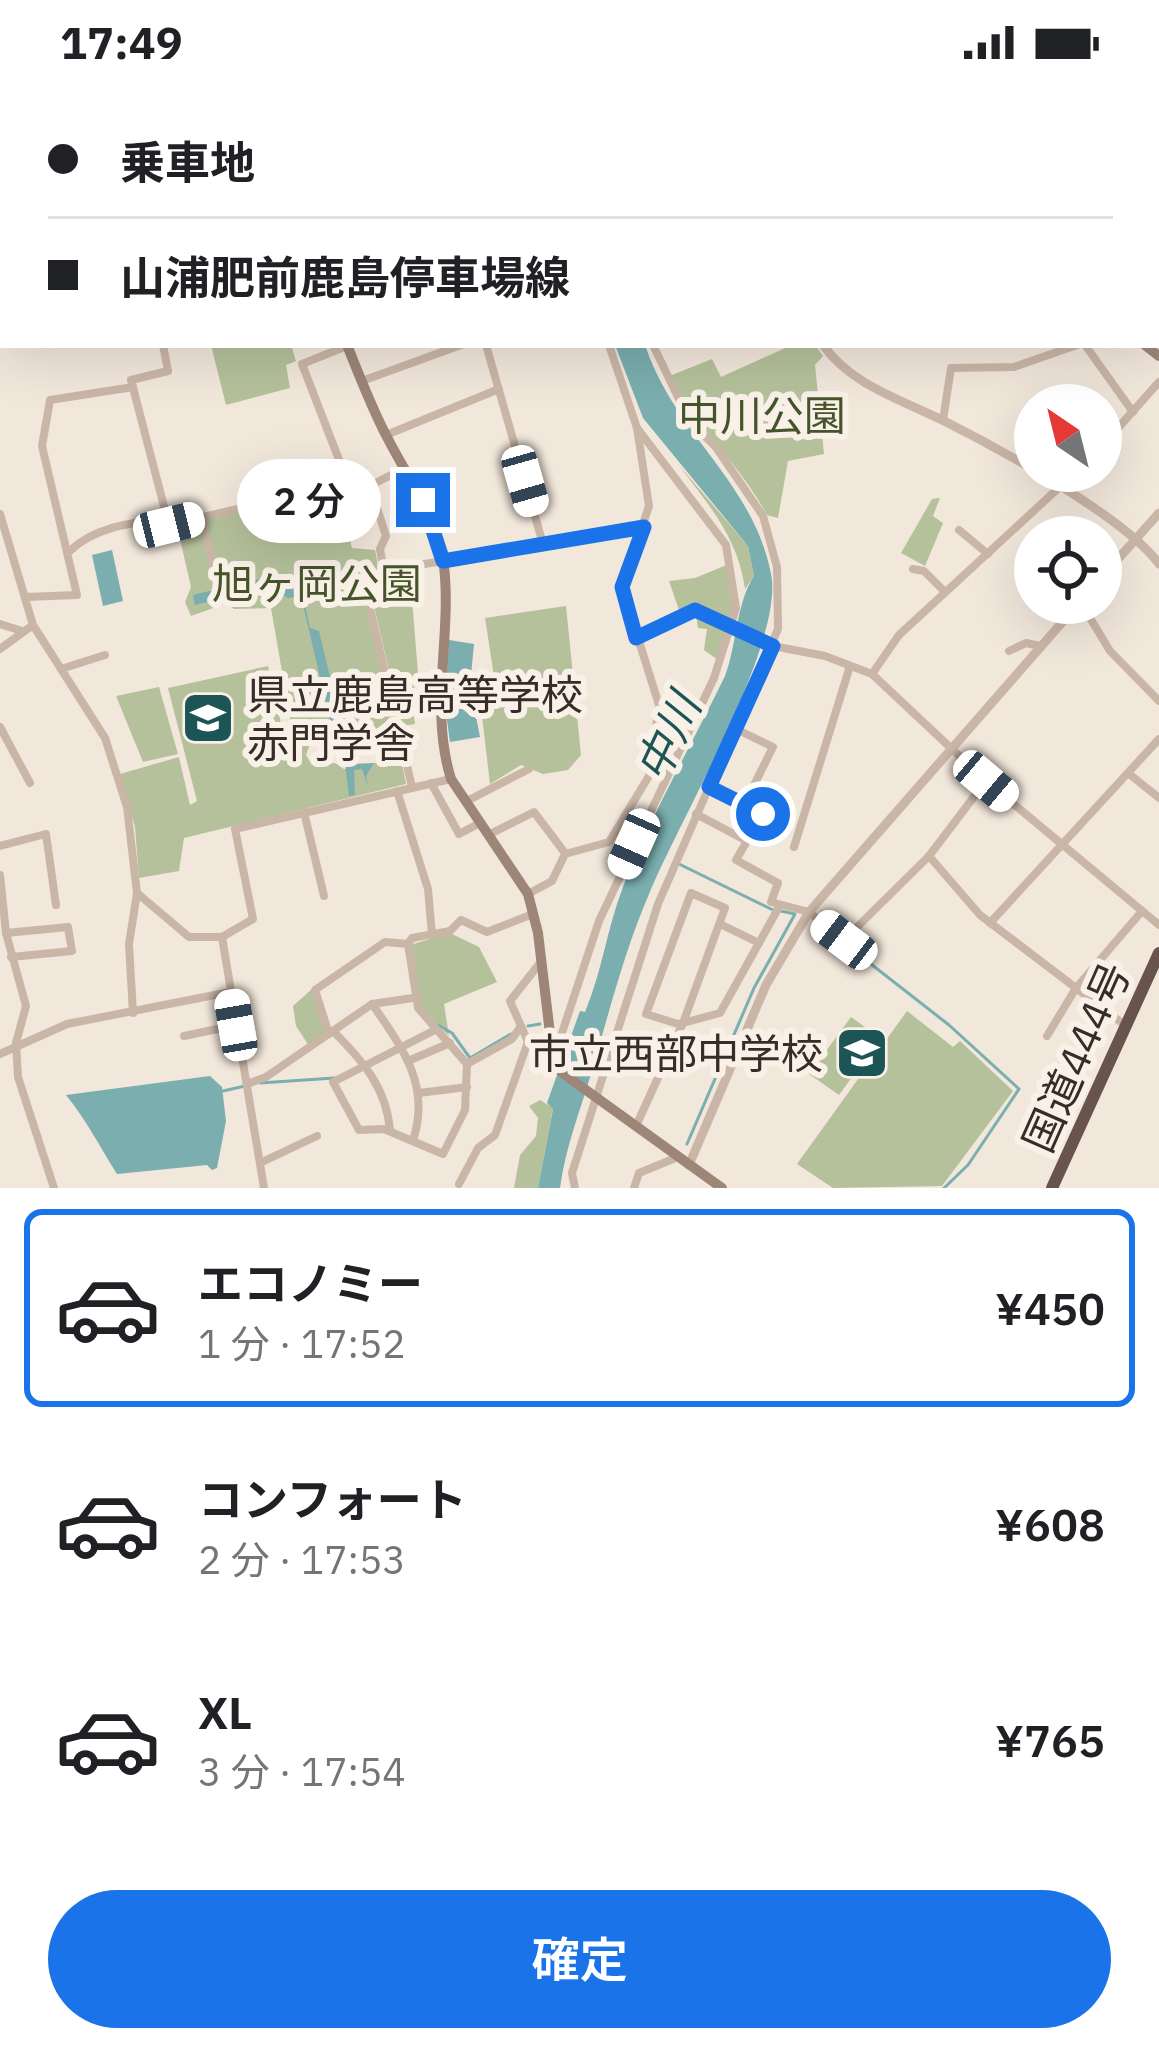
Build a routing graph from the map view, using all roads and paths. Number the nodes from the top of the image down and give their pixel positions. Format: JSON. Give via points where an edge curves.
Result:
{"nodes":[{"id":1,"x":164,"y":348,"type":"edge"},
{"id":2,"x":340,"y":348,"type":"edge"},
{"id":3,"x":348,"y":348,"type":"edge"},
{"id":4,"x":453,"y":348,"type":"edge"},
{"id":5,"x":487,"y":348,"type":"edge"},
{"id":6,"x":609,"y":348,"type":"edge"},
{"id":7,"x":654,"y":348,"type":"edge"},
{"id":8,"x":826,"y":348,"type":"edge"},
{"id":9,"x":1074,"y":348,"type":"edge"},
{"id":10,"x":1083,"y":348,"type":"edge"},
{"id":11,"x":362,"y":381,"type":"junction"},
{"id":12,"x":1159,"y":382,"type":"edge"},
{"id":13,"x":133,"y":387,"type":"junction"},
{"id":14,"x":499,"y":389,"type":"junction"},
{"id":15,"x":1134,"y":412,"type":"junction"},
{"id":16,"x":943,"y":420,"type":"junction"},
{"id":17,"x":1122,"y":425,"type":"edge"},
{"id":18,"x":637,"y":428,"type":"junction"},
{"id":19,"x":386,"y":435,"type":"junction"},
{"id":20,"x":1014,"y":463,"type":"edge"},
{"id":21,"x":404,"y":468,"type":"junction"},
{"id":22,"x":348,"y":483,"type":"junction"},
{"id":23,"x":370,"y":486,"type":"junction"},
{"id":24,"x":1055,"y":492,"type":"edge"},
{"id":25,"x":1063,"y":492,"type":"edge"},
{"id":26,"x":1159,"y":513,"type":"edge"},
{"id":27,"x":0,"y":514,"type":"edge"},
{"id":28,"x":201,"y":517,"type":"junction"},
{"id":29,"x":167,"y":518,"type":"junction"},
{"id":30,"x":644,"y":527,"type":"junction"},
{"id":31,"x":959,"y":530,"type":"dead end"},
{"id":32,"x":1136,"y":539,"type":"junction"},
{"id":33,"x":543,"y":544,"type":"junction"},
{"id":34,"x":71,"y":550,"type":"junction"},
{"id":35,"x":988,"y":554,"type":"junction"},
{"id":36,"x":1122,"y":555,"type":"edge"},
{"id":37,"x":443,"y":561,"type":"junction"},
{"id":38,"x":1159,"y":564,"type":"edge"},
{"id":39,"x":913,"y":569,"type":"dead end"},
{"id":40,"x":383,"y":571,"type":"junction"},
{"id":41,"x":218,"y":583,"type":"dead end"},
{"id":42,"x":945,"y":592,"type":"junction"},
{"id":43,"x":26,"y":597,"type":"junction"},
{"id":44,"x":0,"y":623,"type":"edge"},
{"id":45,"x":1060,"y":624,"type":"edge"},
{"id":46,"x":1093,"y":624,"type":"edge"},
{"id":47,"x":33,"y":625,"type":"junction"},
{"id":48,"x":731,"y":629,"type":"junction"},
{"id":49,"x":23,"y":631,"type":"junction"},
{"id":50,"x":636,"y":638,"type":"junction"},
{"id":51,"x":773,"y":646,"type":"junction"},
{"id":52,"x":1040,"y":646,"type":"junction"},
{"id":53,"x":0,"y":649,"type":"edge"},
{"id":54,"x":1009,"y":651,"type":"dead end"},
{"id":55,"x":105,"y":655,"type":"dead end"},
{"id":56,"x":850,"y":666,"type":"junction"},
{"id":57,"x":61,"y":669,"type":"junction"},
{"id":58,"x":872,"y":674,"type":"junction"},
{"id":59,"x":1159,"y":701,"type":"edge"},
{"id":60,"x":0,"y":727,"type":"edge"},
{"id":61,"x":736,"y":729,"type":"junction"},
{"id":62,"x":1159,"y":739,"type":"edge"},
{"id":63,"x":950,"y":747,"type":"junction"},
{"id":64,"x":529,"y":769,"type":"dead end"},
{"id":65,"x":1129,"y":773,"type":"junction"},
{"id":66,"x":451,"y":779,"type":"junction"},
{"id":67,"x":986,"y":781,"type":"junction"},
{"id":68,"x":30,"y":783,"type":"dead end"},
{"id":69,"x":431,"y":783,"type":"junction"},
{"id":70,"x":412,"y":787,"type":"junction"},
{"id":71,"x":709,"y":787,"type":"junction"},
{"id":72,"x":396,"y":790,"type":"junction"},
{"id":73,"x":1159,"y":798,"type":"edge"},
{"id":74,"x":467,"y":801,"type":"junction"},
{"id":75,"x":744,"y":805,"type":"junction"},
{"id":76,"x":304,"y":812,"type":"junction"},
{"id":77,"x":696,"y":814,"type":"junction"},
{"id":78,"x":763,"y":814,"type":"dead end"},
{"id":79,"x":482,"y":822,"type":"junction"},
{"id":80,"x":490,"y":834,"type":"junction"},
{"id":81,"x":1062,"y":845,"type":"junction"},
{"id":82,"x":0,"y":846,"type":"edge"},
{"id":83,"x":794,"y":847,"type":"dead end"},
{"id":84,"x":565,"y":854,"type":"junction"},
{"id":85,"x":929,"y":856,"type":"junction"},
{"id":86,"x":0,"y":875,"type":"edge"},
{"id":87,"x":137,"y":893,"type":"junction"},
{"id":88,"x":528,"y":894,"type":"junction"},
{"id":89,"x":324,"y":896,"type":"dead end"},
{"id":90,"x":56,"y":905,"type":"dead end"},
{"id":91,"x":778,"y":907,"type":"junction"},
{"id":92,"x":1142,"y":911,"type":"junction"},
{"id":93,"x":808,"y":912,"type":"junction"},
{"id":94,"x":534,"y":914,"type":"junction"},
{"id":95,"x":990,"y":923,"type":"junction"},
{"id":96,"x":720,"y":924,"type":"junction"},
{"id":97,"x":1159,"y":925,"type":"edge"},
{"id":98,"x":6,"y":933,"type":"junction"},
{"id":99,"x":432,"y":934,"type":"junction"},
{"id":100,"x":222,"y":937,"type":"junction"},
{"id":101,"x":759,"y":943,"type":"junction"},
{"id":102,"x":408,"y":944,"type":"junction"},
{"id":103,"x":1159,"y":953,"type":"edge"},
{"id":104,"x":11,"y":957,"type":"junction"},
{"id":105,"x":542,"y":962,"type":"junction"},
{"id":106,"x":1076,"y":988,"type":"junction"},
{"id":107,"x":230,"y":992,"type":"junction"},
{"id":108,"x":413,"y":998,"type":"junction"},
{"id":109,"x":372,"y":1004,"type":"junction"},
{"id":110,"x":133,"y":1013,"type":"junction"},
{"id":111,"x":683,"y":1023,"type":"junction"},
{"id":112,"x":236,"y":1025,"type":"junction"},
{"id":113,"x":521,"y":1026,"type":"junction"},
{"id":114,"x":1126,"y":1027,"type":"junction"},
{"id":115,"x":435,"y":1030,"type":"junction"},
{"id":116,"x":331,"y":1033,"type":"junction"},
{"id":117,"x":184,"y":1036,"type":"dead end"},
{"id":118,"x":1047,"y":1036,"type":"dead end"},
{"id":119,"x":0,"y":1041,"type":"edge"},
{"id":120,"x":450,"y":1042,"type":"junction"},
{"id":121,"x":16,"y":1043,"type":"junction"},
{"id":122,"x":401,"y":1047,"type":"junction"},
{"id":123,"x":0,"y":1054,"type":"edge"},
{"id":124,"x":407,"y":1061,"type":"junction"},
{"id":125,"x":467,"y":1064,"type":"junction"},
{"id":126,"x":366,"y":1065,"type":"junction"},
{"id":127,"x":555,"y":1067,"type":"junction"},
{"id":128,"x":247,"y":1086,"type":"junction"},
{"id":129,"x":467,"y":1087,"type":"junction"},
{"id":130,"x":419,"y":1094,"type":"junction"},
{"id":131,"x":594,"y":1098,"type":"junction"},
{"id":132,"x":635,"y":1127,"type":"junction"},
{"id":133,"x":390,"y":1132,"type":"junction"},
{"id":134,"x":317,"y":1136,"type":"dead end"},
{"id":135,"x":414,"y":1137,"type":"junction"},
{"id":136,"x":678,"y":1157,"type":"junction"},
{"id":137,"x":262,"y":1162,"type":"junction"},
{"id":138,"x":689,"y":1165,"type":"junction"},
{"id":139,"x":459,"y":1184,"type":"dead end"},
{"id":140,"x":54,"y":1188,"type":"edge"},
{"id":141,"x":264,"y":1188,"type":"edge"},
{"id":142,"x":572,"y":1188,"type":"edge"},
{"id":143,"x":634,"y":1188,"type":"edge"},
{"id":144,"x":722,"y":1188,"type":"edge"},
{"id":145,"x":1052,"y":1188,"type":"edge"}],
"edges":[{"from":1,"to":13,"type":"street","via":[[168,371],[131,380]]},
{"from":2,"to":22,"type":"street","via":[[302,364]]},
{"from":3,"to":11,"type":"main road"},
{"from":4,"to":11,"type":"street"},
{"from":5,"to":14,"type":"street"},
{"from":6,"to":18,"type":"street"},
{"from":7,"to":51,"type":"street","via":[[690,422],[764,516],[779,587]]},
{"from":8,"to":16,"type":"street","via":[[865,383]]},
{"from":9,"to":16,"type":"street","via":[[1014,367],[951,368]]},
{"from":10,"to":15,"type":"street"},
{"from":11,"to":19,"type":"main road"},
{"from":12,"to":15,"type":"street"},
{"from":13,"to":29,"type":"street"},
{"from":13,"to":34,"type":"street","via":[[50,400],[41,446]]},
{"from":14,"to":19,"type":"street"},
{"from":14,"to":33,"type":"street"},
{"from":15,"to":17,"type":"street"},
{"from":16,"to":20,"type":"street"},
{"from":18,"to":30,"type":"street","via":[[649,506]]},
{"from":18,"to":48,"type":"street","via":[[726,545],[736,589]]},
{"from":19,"to":21,"type":"main road"},
{"from":21,"to":23,"type":"street"},
{"from":21,"to":37,"type":"main road"},
{"from":22,"to":23,"type":"street"},
{"from":22,"to":28,"type":"street"},
{"from":23,"to":40,"type":"street","via":[[386,536]]},
{"from":24,"to":35,"type":"street"},
{"from":25,"to":32,"type":"street"},
{"from":26,"to":32,"type":"street"},
{"from":27,"to":43,"type":"street"},
{"from":28,"to":29,"type":"street","via":[[169,525]]},
{"from":28,"to":41,"type":"street"},
{"from":29,"to":34,"type":"street","via":[[91,535]]},
{"from":30,"to":33,"type":"street"},
{"from":30,"to":50,"type":"street","via":[[622,587]]},
{"from":31,"to":35,"type":"street"},
{"from":32,"to":36,"type":"street"},
{"from":32,"to":38,"type":"street"},
{"from":33,"to":37,"type":"street"},
{"from":34,"to":43,"type":"street","via":[[77,596]]},
{"from":35,"to":42,"type":"street"},
{"from":37,"to":40,"type":"street"},
{"from":37,"to":66,"type":"main road","via":[[440,700]]},
{"from":39,"to":42,"type":"street"},
{"from":40,"to":70,"type":"street","via":[[387,592],[368,600]]},
{"from":42,"to":58,"type":"street","via":[[899,634]]},
{"from":43,"to":47,"type":"street"},
{"from":44,"to":49,"type":"street"},
{"from":45,"to":52,"type":"street"},
{"from":46,"to":59,"type":"street"},
{"from":47,"to":49,"type":"street"},
{"from":47,"to":57,"type":"street"},
{"from":48,"to":50,"type":"street","via":[[695,610]]},
{"from":48,"to":51,"type":"street"},
{"from":48,"to":127,"type":"street","via":[[599,921]]},
{"from":49,"to":53,"type":"street"},
{"from":50,"to":84,"type":"street","via":[[658,705],[649,776],[606,845]]},
{"from":51,"to":56,"type":"street"},
{"from":51,"to":61,"type":"street"},
{"from":52,"to":54,"type":"street"},
{"from":52,"to":63,"type":"street"},
{"from":55,"to":57,"type":"street"},
{"from":56,"to":58,"type":"street"},
{"from":56,"to":83,"type":"street"},
{"from":57,"to":87,"type":"street","via":[[105,738],[127,807]]},
{"from":58,"to":63,"type":"street"},
{"from":60,"to":68,"type":"street"},
{"from":61,"to":71,"type":"street"},
{"from":61,"to":75,"type":"street","via":[[773,747]]},
{"from":62,"to":65,"type":"street"},
{"from":63,"to":67,"type":"street"},
{"from":63,"to":93,"type":"street"},
{"from":64,"to":74,"type":"street"},
{"from":65,"to":73,"type":"street"},
{"from":65,"to":81,"type":"street"},
{"from":66,"to":69,"type":"street"},
{"from":66,"to":74,"type":"main road"},
{"from":67,"to":81,"type":"street"},
{"from":67,"to":85,"type":"street"},
{"from":69,"to":70,"type":"street"},
{"from":69,"to":79,"type":"street","via":[[459,834]]},
{"from":70,"to":72,"type":"street"},
{"from":71,"to":75,"type":"street"},
{"from":71,"to":77,"type":"street"},
{"from":72,"to":76,"type":"street"},
{"from":72,"to":99,"type":"street","via":[[428,889]]},
{"from":74,"to":79,"type":"main road"},
{"from":75,"to":78,"type":"street"},
{"from":76,"to":89,"type":"street"},
{"from":76,"to":100,"type":"street","via":[[235,829],[253,919]]},
{"from":77,"to":91,"type":"street","via":[[747,841],[736,860],[778,883],[771,902]]},
{"from":77,"to":131,"type":"street"},
{"from":79,"to":80,"type":"main road"},
{"from":80,"to":84,"type":"street","via":[[534,812]]},
{"from":80,"to":88,"type":"main road"},
{"from":81,"to":92,"type":"street"},
{"from":81,"to":95,"type":"street"},
{"from":82,"to":90,"type":"street","via":[[46,834]]},
{"from":84,"to":88,"type":"street","via":[[552,881]]},
{"from":85,"to":93,"type":"street","via":[[844,940]]},
{"from":85,"to":95,"type":"street"},
{"from":86,"to":98,"type":"street"},
{"from":87,"to":100,"type":"street","via":[[189,937]]},
{"from":87,"to":110,"type":"street","via":[[128,944]]},
{"from":88,"to":94,"type":"main road"},
{"from":91,"to":93,"type":"street"},
{"from":91,"to":101,"type":"street"},
{"from":92,"to":97,"type":"street"},
{"from":92,"to":106,"type":"street"},
{"from":93,"to":138,"type":"street","via":[[766,985]]},
{"from":94,"to":99,"type":"street","via":[[487,932],[461,920],[450,932]]},
{"from":94,"to":105,"type":"main road"},
{"from":95,"to":106,"type":"street"},
{"from":96,"to":101,"type":"street"},
{"from":96,"to":111,"type":"street"},
{"from":96,"to":111,"type":"street","via":[[725,908],[691,893],[646,1014]]},
{"from":98,"to":104,"type":"street"},
{"from":98,"to":104,"type":"street","via":[[68,927],[72,951]]},
{"from":99,"to":102,"type":"street"},
{"from":100,"to":107,"type":"street"},
{"from":101,"to":111,"type":"street","via":[[720,1013]]},
{"from":102,"to":108,"type":"street"},
{"from":102,"to":116,"type":"street","via":[[386,942],[314,990]]},
{"from":103,"to":114,"type":"highway","name":"国道444号"},
{"from":104,"to":121,"type":"street","via":[[26,1006]]},
{"from":105,"to":113,"type":"street","via":[[510,1000]]},
{"from":105,"to":127,"type":"main road"},
{"from":106,"to":114,"type":"street"},
{"from":106,"to":118,"type":"street"},
{"from":107,"to":110,"type":"street"},
{"from":107,"to":112,"type":"street"},
{"from":108,"to":109,"type":"street"},
{"from":108,"to":115,"type":"street"},
{"from":109,"to":116,"type":"street"},
{"from":109,"to":122,"type":"street"},
{"from":110,"to":121,"type":"street"},
{"from":111,"to":132,"type":"street"},
{"from":112,"to":117,"type":"street"},
{"from":112,"to":128,"type":"street"},
{"from":113,"to":125,"type":"street"},
{"from":113,"to":139,"type":"street","via":[[528,1042],[507,1109]]},
{"from":114,"to":145,"type":"highway","name":"国道444号"},
{"from":115,"to":120,"type":"street"},
{"from":115,"to":122,"type":"street"},
{"from":116,"to":126,"type":"street"},
{"from":116,"to":128,"type":"street"},
{"from":119,"to":121,"type":"street"},
{"from":120,"to":124,"type":"street"},
{"from":120,"to":125,"type":"street"},
{"from":121,"to":123,"type":"street"},
{"from":121,"to":140,"type":"street","via":[[18,1077]]},
{"from":122,"to":124,"type":"street"},
{"from":122,"to":126,"type":"street"},
{"from":124,"to":130,"type":"street"},
{"from":125,"to":129,"type":"street"},
{"from":126,"to":133,"type":"street","via":[[389,1109]]},
{"from":126,"to":133,"type":"street","via":[[332,1088],[358,1130]]},
{"from":127,"to":131,"type":"main road"},
{"from":128,"to":137,"type":"street"},
{"from":129,"to":130,"type":"street"},
{"from":129,"to":135,"type":"street","via":[[443,1154]]},
{"from":130,"to":135,"type":"street"},
{"from":131,"to":132,"type":"main road"},
{"from":131,"to":142,"type":"street"},
{"from":132,"to":136,"type":"main road"},
{"from":133,"to":135,"type":"street"},
{"from":134,"to":137,"type":"street"},
{"from":136,"to":138,"type":"main road"},
{"from":136,"to":143,"type":"street","via":[[640,1173]]},
{"from":137,"to":141,"type":"street"},
{"from":138,"to":144,"type":"main road"}]}
